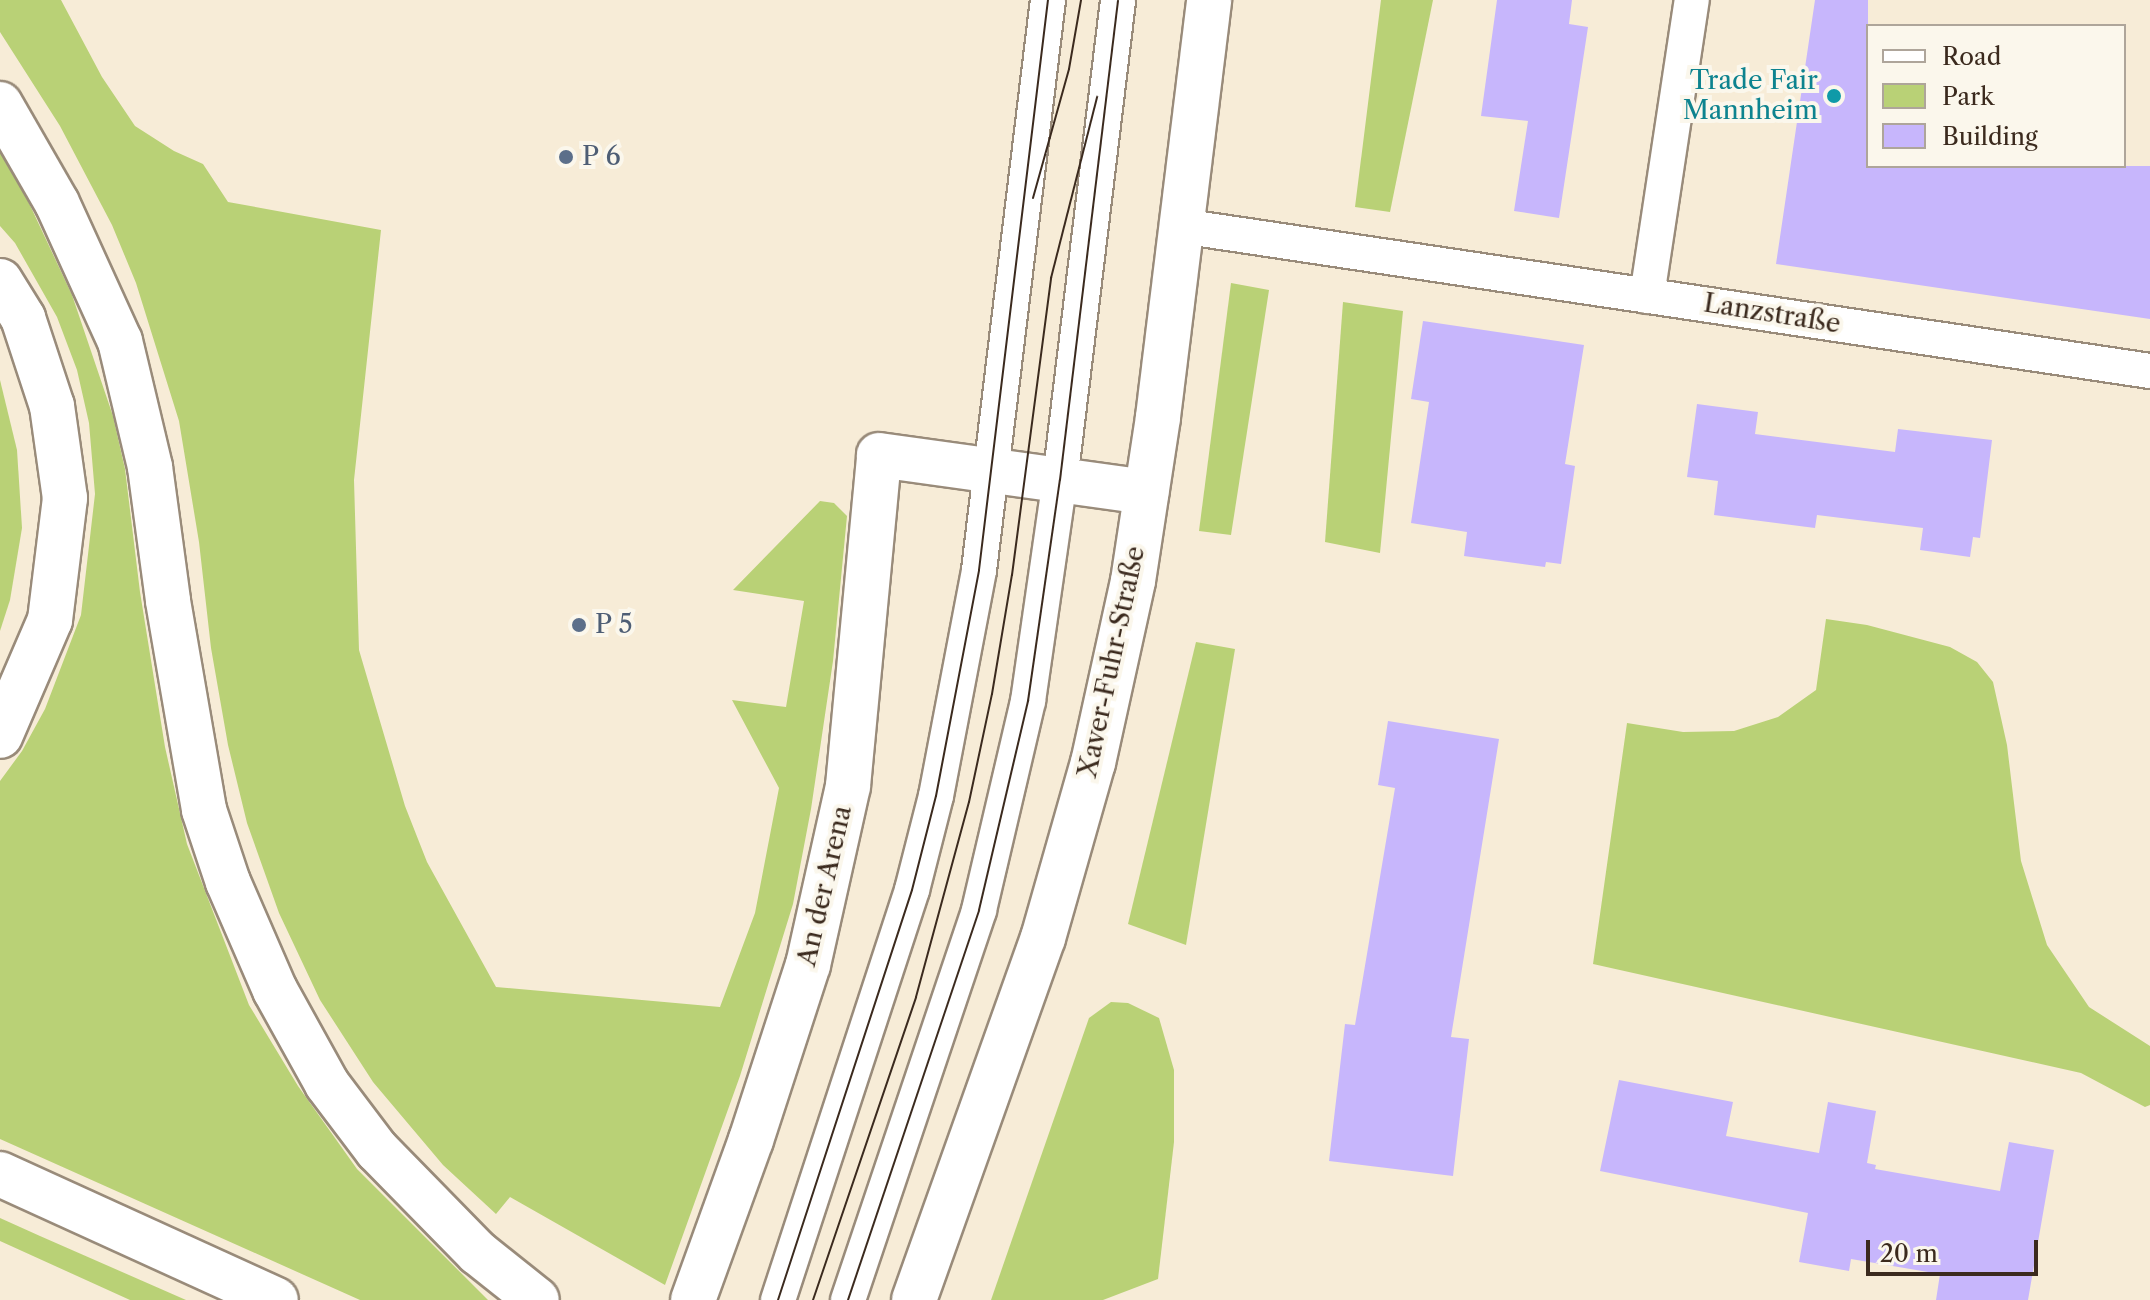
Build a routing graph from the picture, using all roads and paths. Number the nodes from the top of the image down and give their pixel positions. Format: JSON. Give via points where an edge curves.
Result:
{"nodes":[{"id":1,"x":1048,"y":0,"type":"edge"},
{"id":2,"x":1118,"y":0,"type":"edge"},
{"id":3,"x":1209,"y":0,"type":"edge"},
{"id":4,"x":1692,"y":0,"type":"edge"},
{"id":5,"x":0,"y":104,"type":"edge"},
{"id":6,"x":1181,"y":226,"type":"junction"},
{"id":7,"x":0,"y":281,"type":"edge"},
{"id":8,"x":1647,"y":296,"type":"junction"},
{"id":9,"x":2150,"y":371,"type":"edge"},
{"id":10,"x":992,"y":470,"type":"junction"},
{"id":11,"x":1060,"y":480,"type":"junction"},
{"id":12,"x":1146,"y":492,"type":"junction"},
{"id":13,"x":0,"y":736,"type":"edge"},
{"id":14,"x":0,"y":1174,"type":"edge"},
{"id":15,"x":276,"y":1300,"type":"edge"},
{"id":16,"x":537,"y":1300,"type":"edge"},
{"id":17,"x":693,"y":1300,"type":"edge"},
{"id":18,"x":778,"y":1300,"type":"edge"},
{"id":19,"x":848,"y":1300,"type":"edge"},
{"id":20,"x":914,"y":1300,"type":"edge"}],
"edges":[{"from":1,"to":10,"type":"lane"},
{"from":2,"to":11,"type":"lane"},
{"from":3,"to":6,"type":"main road","name":"Xaver-Fuhr-Straße"},
{"from":4,"to":8,"type":"lane"},
{"from":5,"to":16,"type":"main road","via":[[57,203],[120,341],[150,467],[204,810],[228,882],[275,990],[327,1084],[377,1150],[478,1253]]},
{"from":6,"to":8,"type":"lane","name":"Lanzstraße"},
{"from":6,"to":12,"type":"main road","name":"Xaver-Fuhr-Straße"},
{"from":7,"to":13,"type":"main road","via":[[23,318],[52,406],[65,498],[50,620]]},
{"from":8,"to":9,"type":"lane","name":"Lanzstraße"},
{"from":10,"to":11,"type":"main road"},
{"from":10,"to":17,"type":"main road","name":"An der Arena","via":[[879,455],[848,786],[808,965]]},
{"from":10,"to":18,"type":"lane","via":[[959,687],[912,890]]},
{"from":11,"to":12,"type":"main road"},
{"from":11,"to":19,"type":"lane","via":[[1028,701],[979,910]]},
{"from":12,"to":20,"type":"main road","name":"Xaver-Fuhr-Straße","via":[[1133,581],[1093,763],[1043,938]]},
{"from":14,"to":15,"type":"main road"}]}
